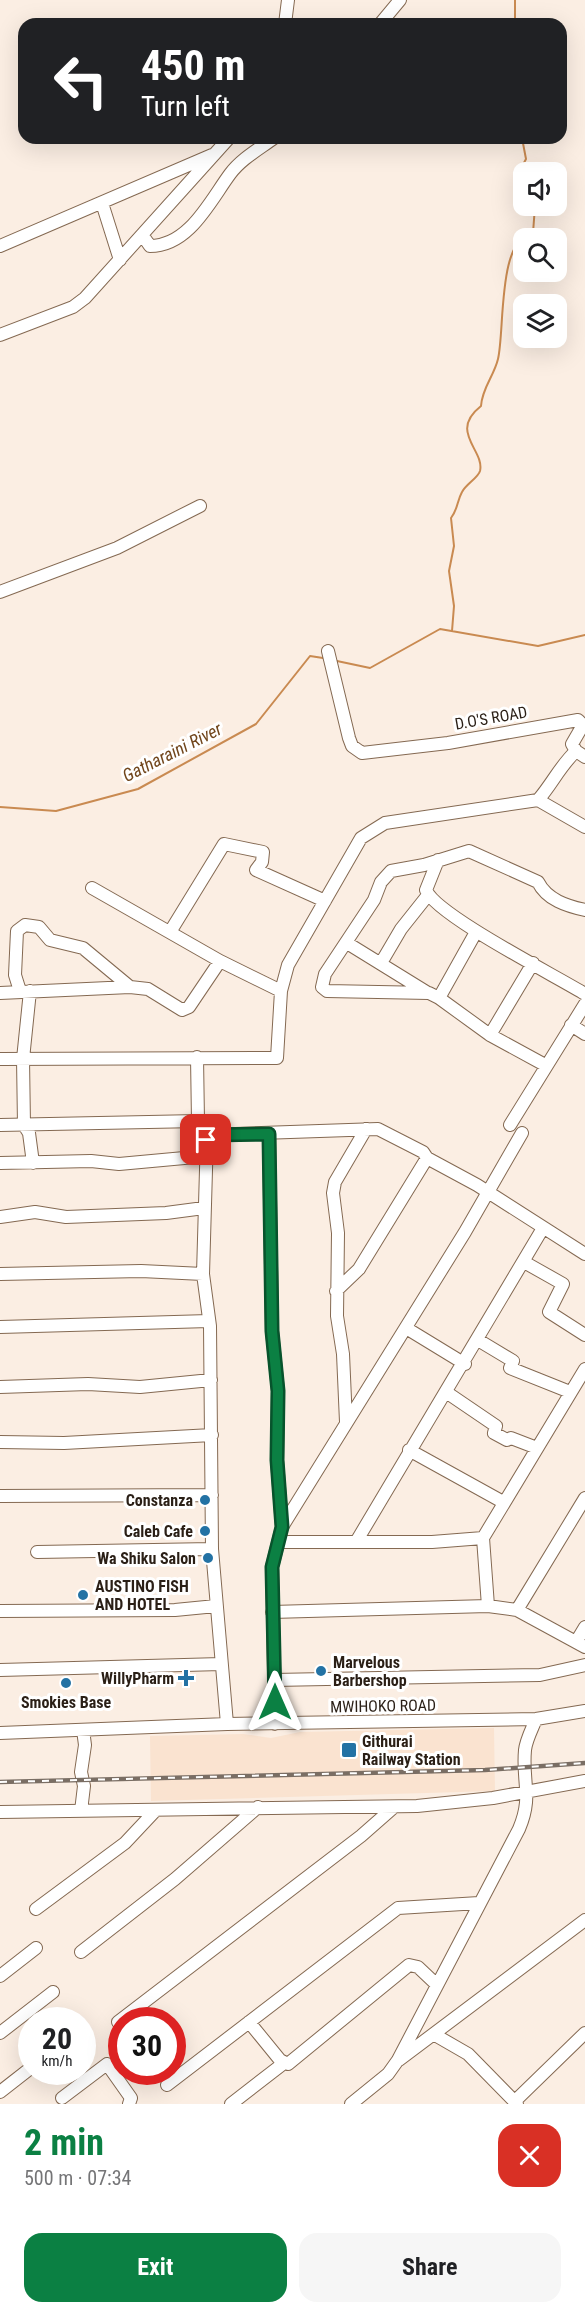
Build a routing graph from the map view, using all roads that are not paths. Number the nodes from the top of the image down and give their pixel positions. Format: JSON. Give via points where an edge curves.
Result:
{"nodes":[{"id":1,"x":288,"y":0,"type":"edge"},
{"id":2,"x":400,"y":0,"type":"edge"},
{"id":3,"x":286,"y":18,"type":"edge"},
{"id":4,"x":385,"y":18,"type":"edge"},
{"id":5,"x":224,"y":144,"type":"edge"},
{"id":6,"x":266,"y":144,"type":"edge"},
{"id":7,"x":216,"y":154,"type":"junction"},
{"id":8,"x":102,"y":203,"type":"junction"},
{"id":9,"x":143,"y":236,"type":"junction"},
{"id":10,"x":0,"y":246,"type":"edge"},
{"id":11,"x":120,"y":260,"type":"junction"},
{"id":12,"x":0,"y":335,"type":"edge"},
{"id":13,"x":200,"y":506,"type":"dead end"},
{"id":14,"x":0,"y":592,"type":"edge"},
{"id":15,"x":328,"y":651,"type":"dead end"},
{"id":16,"x":580,"y":754,"type":"edge"},
{"id":17,"x":538,"y":800,"type":"junction"},
{"id":18,"x":585,"y":827,"type":"edge"},
{"id":19,"x":438,"y":860,"type":"junction"},
{"id":20,"x":92,"y":888,"type":"dead end"},
{"id":21,"x":428,"y":895,"type":"junction"},
{"id":22,"x":325,"y":901,"type":"junction"},
{"id":23,"x":585,"y":910,"type":"edge"},
{"id":24,"x":170,"y":932,"type":"junction"},
{"id":25,"x":476,"y":932,"type":"junction"},
{"id":26,"x":347,"y":943,"type":"junction"},
{"id":27,"x":220,"y":961,"type":"junction"},
{"id":28,"x":381,"y":963,"type":"junction"},
{"id":29,"x":533,"y":963,"type":"junction"},
{"id":30,"x":130,"y":987,"type":"junction"},
{"id":31,"x":25,"y":991,"type":"junction"},
{"id":32,"x":281,"y":991,"type":"junction"},
{"id":33,"x":0,"y":993,"type":"edge"},
{"id":34,"x":585,"y":994,"type":"edge"},
{"id":35,"x":434,"y":995,"type":"junction"},
{"id":36,"x":585,"y":1004,"type":"edge"},
{"id":37,"x":571,"y":1025,"type":"junction"},
{"id":38,"x":585,"y":1034,"type":"edge"},
{"id":39,"x":490,"y":1035,"type":"junction"},
{"id":40,"x":196,"y":1057,"type":"junction"},
{"id":41,"x":0,"y":1059,"type":"edge"},
{"id":42,"x":23,"y":1059,"type":"junction"},
{"id":43,"x":545,"y":1065,"type":"junction"},
{"id":44,"x":0,"y":1125,"type":"edge"},
{"id":45,"x":24,"y":1125,"type":"junction"},
{"id":46,"x":510,"y":1125,"type":"dead end"},
{"id":47,"x":366,"y":1129,"type":"junction"},
{"id":48,"x":522,"y":1133,"type":"dead end"},
{"id":49,"x":269,"y":1134,"type":"junction"},
{"id":50,"x":206,"y":1156,"type":"junction"},
{"id":51,"x":427,"y":1158,"type":"junction"},
{"id":52,"x":0,"y":1163,"type":"edge"},
{"id":53,"x":33,"y":1163,"type":"junction"},
{"id":54,"x":488,"y":1193,"type":"junction"},
{"id":55,"x":204,"y":1208,"type":"junction"},
{"id":56,"x":0,"y":1217,"type":"edge"},
{"id":57,"x":543,"y":1228,"type":"junction"},
{"id":58,"x":585,"y":1254,"type":"edge"},
{"id":59,"x":524,"y":1262,"type":"junction"},
{"id":60,"x":0,"y":1274,"type":"edge"},
{"id":61,"x":203,"y":1274,"type":"junction"},
{"id":62,"x":336,"y":1290,"type":"junction"},
{"id":63,"x":209,"y":1321,"type":"junction"},
{"id":64,"x":0,"y":1327,"type":"edge"},
{"id":65,"x":405,"y":1328,"type":"junction"},
{"id":66,"x":585,"y":1335,"type":"edge"},
{"id":67,"x":478,"y":1340,"type":"junction"},
{"id":68,"x":465,"y":1364,"type":"junction"},
{"id":69,"x":585,"y":1369,"type":"edge"},
{"id":70,"x":212,"y":1380,"type":"junction"},
{"id":71,"x":0,"y":1387,"type":"edge"},
{"id":72,"x":446,"y":1392,"type":"junction"},
{"id":73,"x":570,"y":1392,"type":"junction"},
{"id":74,"x":346,"y":1422,"type":"junction"},
{"id":75,"x":212,"y":1435,"type":"junction"},
{"id":76,"x":0,"y":1442,"type":"edge"},
{"id":77,"x":537,"y":1448,"type":"junction"},
{"id":78,"x":409,"y":1450,"type":"junction"},
{"id":79,"x":212,"y":1495,"type":"junction"},
{"id":80,"x":0,"y":1496,"type":"edge"},
{"id":81,"x":585,"y":1498,"type":"edge"},
{"id":82,"x":503,"y":1502,"type":"junction"},
{"id":83,"x":282,"y":1527,"type":"junction"},
{"id":84,"x":483,"y":1538,"type":"junction"},
{"id":85,"x":278,"y":1542,"type":"junction"},
{"id":86,"x":356,"y":1542,"type":"junction"},
{"id":87,"x":212,"y":1549,"type":"junction"},
{"id":88,"x":37,"y":1552,"type":"dead end"},
{"id":89,"x":216,"y":1606,"type":"junction"},
{"id":90,"x":488,"y":1606,"type":"junction"},
{"id":91,"x":517,"y":1610,"type":"junction"},
{"id":92,"x":0,"y":1611,"type":"edge"},
{"id":93,"x":272,"y":1612,"type":"junction"},
{"id":94,"x":585,"y":1627,"type":"edge"},
{"id":95,"x":580,"y":1644,"type":"edge"},
{"id":96,"x":221,"y":1664,"type":"junction"},
{"id":97,"x":585,"y":1665,"type":"edge"},
{"id":98,"x":0,"y":1670,"type":"edge"},
{"id":99,"x":274,"y":1680,"type":"junction"},
{"id":100,"x":585,"y":1711,"type":"edge"},
{"id":101,"x":536,"y":1719,"type":"junction"},
{"id":102,"x":227,"y":1724,"type":"junction"},
{"id":103,"x":275,"y":1724,"type":"junction"},
{"id":104,"x":83,"y":1730,"type":"junction"},
{"id":105,"x":0,"y":1733,"type":"edge"},
{"id":106,"x":585,"y":1781,"type":"edge"},
{"id":107,"x":529,"y":1791,"type":"junction"},
{"id":108,"x":258,"y":1807,"type":"junction"},
{"id":109,"x":394,"y":1807,"type":"junction"},
{"id":110,"x":156,"y":1810,"type":"junction"},
{"id":111,"x":81,"y":1811,"type":"junction"},
{"id":112,"x":0,"y":1812,"type":"edge"},
{"id":113,"x":479,"y":1903,"type":"junction"},
{"id":114,"x":36,"y":1909,"type":"dead end"},
{"id":115,"x":585,"y":1920,"type":"edge"},
{"id":116,"x":36,"y":1948,"type":"dead end"},
{"id":117,"x":81,"y":1952,"type":"dead end"},
{"id":118,"x":0,"y":1976,"type":"edge"},
{"id":119,"x":436,"y":1985,"type":"junction"},
{"id":120,"x":53,"y":1992,"type":"dead end"},
{"id":121,"x":138,"y":2007,"type":"edge"},
{"id":122,"x":249,"y":2022,"type":"junction"},
{"id":123,"x":0,"y":2033,"type":"edge"},
{"id":124,"x":585,"y":2033,"type":"edge"},
{"id":125,"x":435,"y":2035,"type":"junction"},
{"id":126,"x":398,"y":2060,"type":"junction"},
{"id":127,"x":284,"y":2063,"type":"junction"},
{"id":128,"x":186,"y":2070,"type":"edge"},
{"id":129,"x":18,"y":2078,"type":"edge"},
{"id":130,"x":0,"y":2092,"type":"edge"},
{"id":131,"x":62,"y":2098,"type":"dead end"},
{"id":132,"x":516,"y":2102,"type":"edge"},
{"id":133,"x":129,"y":2104,"type":"edge"},
{"id":134,"x":231,"y":2104,"type":"edge"},
{"id":135,"x":351,"y":2104,"type":"edge"}],
"edges":[{"from":1,"to":3,"type":"street"},
{"from":2,"to":4,"type":"street"},
{"from":5,"to":7,"type":"street"},
{"from":6,"to":9,"type":"street","via":[[230,173],[187,231],[158,246],[150,246]]},
{"from":7,"to":8,"type":"street"},
{"from":7,"to":9,"type":"street"},
{"from":8,"to":10,"type":"street"},
{"from":8,"to":11,"type":"street"},
{"from":9,"to":11,"type":"street"},
{"from":11,"to":12,"type":"street","via":[[96,288],[72,306]]},
{"from":13,"to":14,"type":"street","via":[[117,548]]},
{"from":15,"to":16,"type":"street","name":"D.O'S ROAD","via":[[349,738],[362,753],[578,720],[583,725],[572,744]]},
{"from":16,"to":17,"type":"street","via":[[561,765]]},
{"from":17,"to":18,"type":"street"},
{"from":17,"to":22,"type":"street","via":[[385,823],[361,838]]},
{"from":19,"to":21,"type":"street","via":[[426,890]]},
{"from":19,"to":23,"type":"street","via":[[469,850],[538,882],[542,891],[565,905]]},
{"from":19,"to":26,"type":"street","via":[[391,871]]},
{"from":20,"to":24,"type":"street"},
{"from":21,"to":25,"type":"street"},
{"from":21,"to":28,"type":"street"},
{"from":22,"to":24,"type":"street","via":[[256,870],[263,852],[225,844]]},
{"from":22,"to":32,"type":"street","via":[[288,965]]},
{"from":24,"to":27,"type":"street"},
{"from":25,"to":29,"type":"street"},
{"from":25,"to":35,"type":"street"},
{"from":26,"to":28,"type":"street"},
{"from":26,"to":35,"type":"street","via":[[325,974],[324,990]]},
{"from":27,"to":30,"type":"street","via":[[189,1007],[182,1010],[148,990]]},
{"from":27,"to":32,"type":"street"},
{"from":28,"to":35,"type":"street"},
{"from":29,"to":34,"type":"street"},
{"from":29,"to":39,"type":"street"},
{"from":30,"to":31,"type":"street"},
{"from":30,"to":31,"type":"street","via":[[83,948],[50,940],[39,927],[29,925],[17,931],[15,975]]},
{"from":31,"to":33,"type":"street"},
{"from":31,"to":42,"type":"street"},
{"from":32,"to":40,"type":"street","via":[[277,1058]]},
{"from":35,"to":39,"type":"street"},
{"from":36,"to":37,"type":"street"},
{"from":37,"to":38,"type":"street"},
{"from":37,"to":43,"type":"street"},
{"from":39,"to":43,"type":"street"},
{"from":40,"to":42,"type":"street"},
{"from":40,"to":45,"type":"street","via":[[198,1121]]},
{"from":41,"to":42,"type":"street"},
{"from":42,"to":45,"type":"street"},
{"from":43,"to":46,"type":"street"},
{"from":44,"to":45,"type":"street"},
{"from":45,"to":53,"type":"street","via":[[30,1133]]},
{"from":47,"to":49,"type":"street","via":[[302,1129]]},
{"from":47,"to":51,"type":"street","via":[[389,1132]]},
{"from":47,"to":62,"type":"street","via":[[334,1182],[338,1233]]},
{"from":48,"to":54,"type":"street"},
{"from":49,"to":50,"type":"street","via":[[207,1135]]},
{"from":49,"to":83,"type":"street","via":[[272,1331]]},
{"from":50,"to":53,"type":"street","via":[[119,1164]]},
{"from":50,"to":55,"type":"street"},
{"from":51,"to":54,"type":"street"},
{"from":51,"to":62,"type":"street","via":[[359,1269]]},
{"from":52,"to":53,"type":"street"},
{"from":54,"to":57,"type":"street"},
{"from":54,"to":65,"type":"street"},
{"from":55,"to":56,"type":"street","via":[[66,1217],[35,1212]]},
{"from":55,"to":61,"type":"street"},
{"from":57,"to":58,"type":"street"},
{"from":57,"to":59,"type":"street"},
{"from":59,"to":66,"type":"street","via":[[563,1284],[549,1312]]},
{"from":59,"to":67,"type":"street"},
{"from":60,"to":61,"type":"street"},
{"from":61,"to":63,"type":"street"},
{"from":62,"to":74,"type":"street"},
{"from":63,"to":64,"type":"street"},
{"from":63,"to":70,"type":"street"},
{"from":65,"to":68,"type":"street"},
{"from":65,"to":74,"type":"street"},
{"from":67,"to":68,"type":"street"},
{"from":67,"to":73,"type":"street","via":[[513,1361],[510,1368]]},
{"from":68,"to":72,"type":"street"},
{"from":69,"to":73,"type":"street"},
{"from":70,"to":71,"type":"street","via":[[140,1387]]},
{"from":70,"to":75,"type":"street"},
{"from":72,"to":77,"type":"street","via":[[496,1426],[494,1433]]},
{"from":72,"to":78,"type":"street"},
{"from":73,"to":77,"type":"street"},
{"from":74,"to":83,"type":"street"},
{"from":75,"to":76,"type":"street","via":[[64,1443]]},
{"from":75,"to":79,"type":"street"},
{"from":77,"to":82,"type":"street"},
{"from":78,"to":82,"type":"street"},
{"from":78,"to":86,"type":"street"},
{"from":79,"to":80,"type":"street"},
{"from":79,"to":87,"type":"street"},
{"from":81,"to":91,"type":"street"},
{"from":82,"to":84,"type":"street"},
{"from":83,"to":85,"type":"street"},
{"from":84,"to":86,"type":"street"},
{"from":84,"to":90,"type":"street"},
{"from":85,"to":86,"type":"street"},
{"from":85,"to":93,"type":"street","via":[[272,1567]]},
{"from":87,"to":88,"type":"street"},
{"from":87,"to":89,"type":"street"},
{"from":89,"to":92,"type":"street","via":[[175,1610]]},
{"from":89,"to":96,"type":"street"},
{"from":90,"to":91,"type":"street"},
{"from":90,"to":93,"type":"street"},
{"from":91,"to":95,"type":"street"},
{"from":93,"to":99,"type":"street"},
{"from":94,"to":95,"type":"street"},
{"from":96,"to":98,"type":"street"},
{"from":96,"to":102,"type":"street"},
{"from":97,"to":99,"type":"street","via":[[540,1675]]},
{"from":99,"to":103,"type":"street"},
{"from":100,"to":101,"type":"street","name":"MWIHOKO ROAD"},
{"from":101,"to":103,"type":"street","name":"MWIHOKO ROAD"},
{"from":101,"to":107,"type":"street","via":[[525,1749]]},
{"from":102,"to":103,"type":"street","name":"MWIHOKO ROAD"},
{"from":102,"to":104,"type":"street","name":"MWIHOKO ROAD"},
{"from":104,"to":105,"type":"street","name":"MWIHOKO ROAD"},
{"from":104,"to":111,"type":"street","via":[[86,1745]]},
{"from":106,"to":107,"type":"street"},
{"from":107,"to":109,"type":"street"},
{"from":107,"to":113,"type":"street","via":[[519,1829]]},
{"from":108,"to":109,"type":"street"},
{"from":108,"to":110,"type":"street"},
{"from":108,"to":117,"type":"street","via":[[175,1879]]},
{"from":109,"to":121,"type":"street","via":[[362,1836]]},
{"from":110,"to":111,"type":"street"},
{"from":110,"to":114,"type":"street","via":[[125,1843]]},
{"from":111,"to":112,"type":"street"},
{"from":113,"to":119,"type":"street"},
{"from":113,"to":122,"type":"street","via":[[398,1908]]},
{"from":115,"to":125,"type":"street"},
{"from":116,"to":118,"type":"street"},
{"from":119,"to":126,"type":"street"},
{"from":119,"to":127,"type":"street","via":[[418,1967],[409,1965],[288,2064]]},
{"from":120,"to":123,"type":"street"},
{"from":122,"to":127,"type":"street"},
{"from":122,"to":128,"type":"street"},
{"from":124,"to":132,"type":"street"},
{"from":125,"to":126,"type":"street"},
{"from":125,"to":132,"type":"street","via":[[468,2055]]},
{"from":126,"to":135,"type":"street","via":[[388,2074]]},
{"from":127,"to":134,"type":"street"},
{"from":129,"to":130,"type":"street"},
{"from":131,"to":133,"type":"street","via":[[107,2064],[131,2098]]}]}
